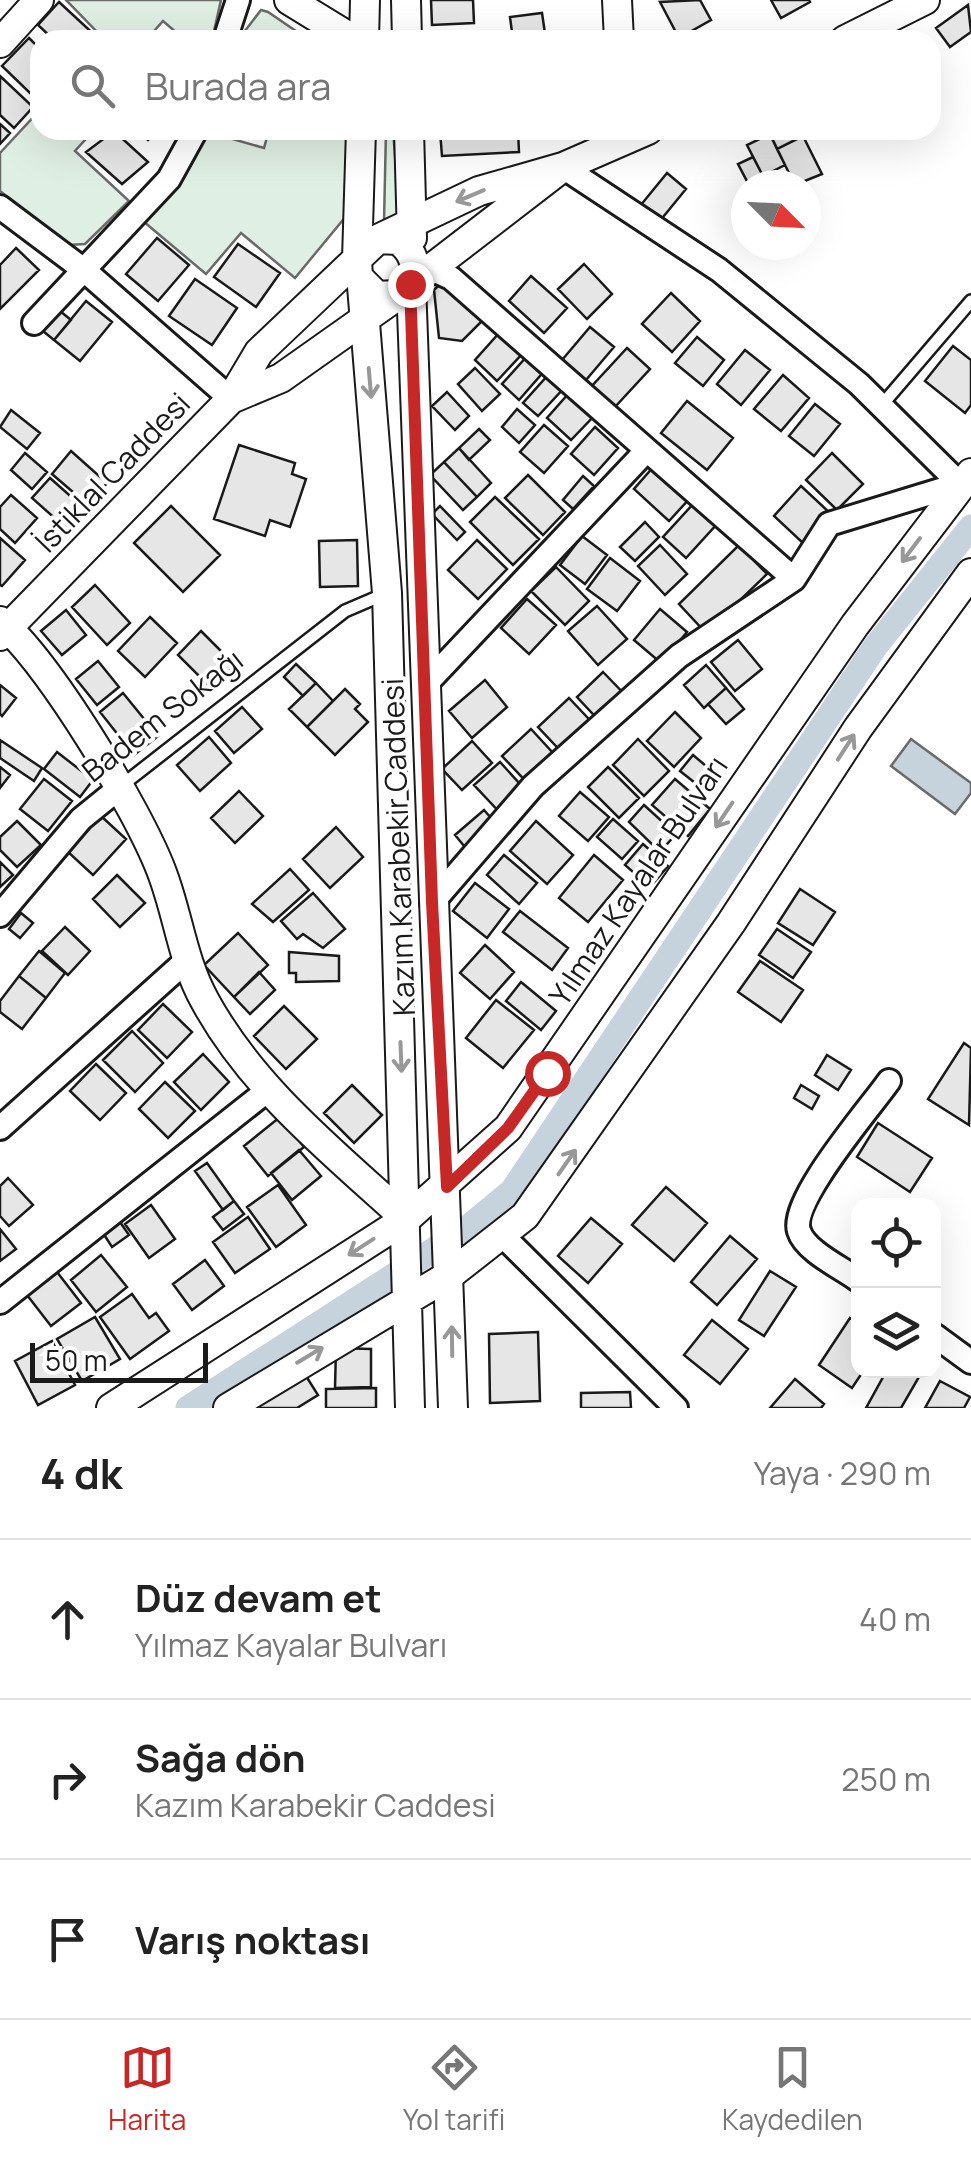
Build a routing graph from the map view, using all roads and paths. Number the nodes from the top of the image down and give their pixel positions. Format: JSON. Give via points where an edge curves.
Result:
{"nodes":[{"id":1,"x":38,"y":0,"type":"edge"},
{"id":2,"x":238,"y":0,"type":"edge"},
{"id":3,"x":289,"y":0,"type":"edge"},
{"id":4,"x":365,"y":0,"type":"edge"},
{"id":5,"x":406,"y":0,"type":"edge"},
{"id":6,"x":617,"y":0,"type":"edge"},
{"id":7,"x":925,"y":0,"type":"edge"},
{"id":8,"x":880,"y":11,"type":"edge"},
{"id":9,"x":228,"y":30,"type":"edge"},
{"id":10,"x":338,"y":30,"type":"edge"},
{"id":11,"x":364,"y":30,"type":"edge"},
{"id":12,"x":407,"y":30,"type":"edge"},
{"id":13,"x":618,"y":30,"type":"edge"},
{"id":14,"x":857,"y":30,"type":"edge"},
{"id":15,"x":0,"y":44,"type":"edge"},
{"id":16,"x":192,"y":140,"type":"edge"},
{"id":17,"x":362,"y":140,"type":"edge"},
{"id":18,"x":409,"y":140,"type":"edge"},
{"id":19,"x":619,"y":140,"type":"edge"},
{"id":20,"x":563,"y":168,"type":"junction"},
{"id":21,"x":0,"y":207,"type":"edge"},
{"id":22,"x":411,"y":223,"type":"junction"},
{"id":23,"x":366,"y":261,"type":"junction"},
{"id":24,"x":84,"y":270,"type":"junction"},
{"id":25,"x":412,"y":276,"type":"junction"},
{"id":26,"x":971,"y":301,"type":"edge"},
{"id":27,"x":365,"y":318,"type":"junction"},
{"id":28,"x":34,"y":323,"type":"dead end"},
{"id":29,"x":231,"y":399,"type":"junction"},
{"id":30,"x":881,"y":406,"type":"junction"},
{"id":31,"x":646,"y":452,"type":"junction"},
{"id":32,"x":965,"y":478,"type":"edge"},
{"id":33,"x":971,"y":573,"type":"edge"},
{"id":34,"x":794,"y":579,"type":"junction"},
{"id":35,"x":387,"y":594,"type":"junction"},
{"id":36,"x":3,"y":628,"type":"edge"},
{"id":37,"x":426,"y":683,"type":"junction"},
{"id":38,"x":118,"y":789,"type":"junction"},
{"id":39,"x":432,"y":902,"type":"junction"},
{"id":40,"x":0,"y":915,"type":"edge"},
{"id":41,"x":187,"y":960,"type":"junction"},
{"id":42,"x":889,"y":1081,"type":"dead end"},
{"id":43,"x":268,"y":1090,"type":"junction"},
{"id":44,"x":0,"y":1128,"type":"edge"},
{"id":45,"x":447,"y":1187,"type":"junction"},
{"id":46,"x":406,"y":1219,"type":"junction"},
{"id":47,"x":503,"y":1236,"type":"junction"},
{"id":48,"x":451,"y":1274,"type":"junction"},
{"id":49,"x":851,"y":1275,"type":"edge"},
{"id":50,"x":408,"y":1297,"type":"junction"},
{"id":51,"x":0,"y":1302,"type":"edge"},
{"id":52,"x":941,"y":1339,"type":"edge"},
{"id":53,"x":971,"y":1362,"type":"edge"},
{"id":54,"x":111,"y":1408,"type":"edge"},
{"id":55,"x":228,"y":1408,"type":"edge"},
{"id":56,"x":410,"y":1408,"type":"edge"},
{"id":57,"x":453,"y":1408,"type":"edge"},
{"id":58,"x":676,"y":1408,"type":"edge"}],
"edges":[{"from":1,"to":15,"type":"street"},
{"from":2,"to":9,"type":"street"},
{"from":3,"to":10,"type":"street"},
{"from":4,"to":11,"type":"street"},
{"from":5,"to":12,"type":"street"},
{"from":6,"to":13,"type":"street"},
{"from":7,"to":8,"type":"street"},
{"from":8,"to":14,"type":"street"},
{"from":16,"to":24,"type":"street","via":[[168,178]]},
{"from":17,"to":23,"type":"street","name":"Kazım Karabekir Caddesi"},
{"from":18,"to":22,"type":"street","name":"Kazım Karabekir Caddesi"},
{"from":19,"to":20,"type":"street","name":"İstiklal Caddesi"},
{"from":20,"to":22,"type":"street","name":"İstiklal Caddesi","one_way":true,"via":[[480,191]]},
{"from":20,"to":25,"type":"street","name":"İstiklal Caddesi"},
{"from":20,"to":30,"type":"street","via":[[719,270]]},
{"from":21,"to":24,"type":"street"},
{"from":22,"to":23,"type":"street","name":"İstiklal Caddesi"},
{"from":22,"to":25,"type":"street","name":"Kazım Karabekir Caddesi"},
{"from":23,"to":25,"type":"street","via":[[378,296]]},
{"from":23,"to":25,"type":"street","via":[[398,240]]},
{"from":23,"to":27,"type":"street","name":"Kazım Karabekir Caddesi"},
{"from":23,"to":29,"type":"street","name":"İstiklal Caddesi","via":[[259,352]]},
{"from":24,"to":28,"type":"street"},
{"from":24,"to":29,"type":"street"},
{"from":25,"to":27,"type":"street","name":"İstiklal Caddesi"},
{"from":25,"to":31,"type":"street","via":[[451,278]]},
{"from":25,"to":37,"type":"street","name":"Kazım Karabekir Caddesi"},
{"from":26,"to":30,"type":"lane"},
{"from":27,"to":29,"type":"street","name":"İstiklal Caddesi","via":[[281,378]]},
{"from":27,"to":35,"type":"street","name":"Kazım Karabekir Caddesi","one_way":true},
{"from":29,"to":36,"type":"street","name":"İstiklal Caddesi"},
{"from":30,"to":32,"type":"street"},
{"from":31,"to":34,"type":"street"},
{"from":31,"to":37,"type":"street"},
{"from":32,"to":34,"type":"street","via":[[829,524]]},
{"from":32,"to":45,"type":"street","name":"Yılmaz Kayalar Bulvarı","one_way":true,"via":[[855,625],[508,1128]]},
{"from":47,"to":33,"type":"street","one_way":true,"via":[[565,1165],[858,728]]},
{"from":34,"to":39,"type":"street","via":[[678,656],[533,786]]},
{"from":35,"to":38,"type":"lane","name":"Badem Sokağı","via":[[345,612]]},
{"from":35,"to":46,"type":"street","name":"Kazım Karabekir Caddesi","one_way":true},
{"from":36,"to":38,"type":"street","via":[[75,718]]},
{"from":37,"to":39,"type":"street","name":"Kazım Karabekir Caddesi"},
{"from":38,"to":40,"type":"street","name":"Badem Sokağı","via":[[82,819]]},
{"from":38,"to":41,"type":"street","via":[[163,875]]},
{"from":39,"to":45,"type":"street","name":"Kazım Karabekir Caddesi"},
{"from":41,"to":43,"type":"street","via":[[219,1025]]},
{"from":41,"to":44,"type":"street"},
{"from":42,"to":49,"type":"street","via":[[816,1181],[798,1217],[808,1244]]},
{"from":43,"to":46,"type":"street"},
{"from":43,"to":51,"type":"street"},
{"from":45,"to":46,"type":"street","name":"Yılmaz Kayalar Bulvarı"},
{"from":45,"to":48,"type":"street","name":"Kazım Karabekir Caddesi"},
{"from":46,"to":50,"type":"street","name":"Kazım Karabekir Caddesi"},
{"from":46,"to":54,"type":"street","name":"Yılmaz Kayalar Bulvarı","one_way":true},
{"from":47,"to":48,"type":"street"},
{"from":47,"to":58,"type":"street"},
{"from":48,"to":50,"type":"street"},
{"from":57,"to":48,"type":"street","name":"Kazım Karabekir Caddesi","one_way":true},
{"from":55,"to":50,"type":"street","one_way":true},
{"from":50,"to":56,"type":"street","name":"Kazım Karabekir Caddesi"},
{"from":52,"to":53,"type":"street"}]}
